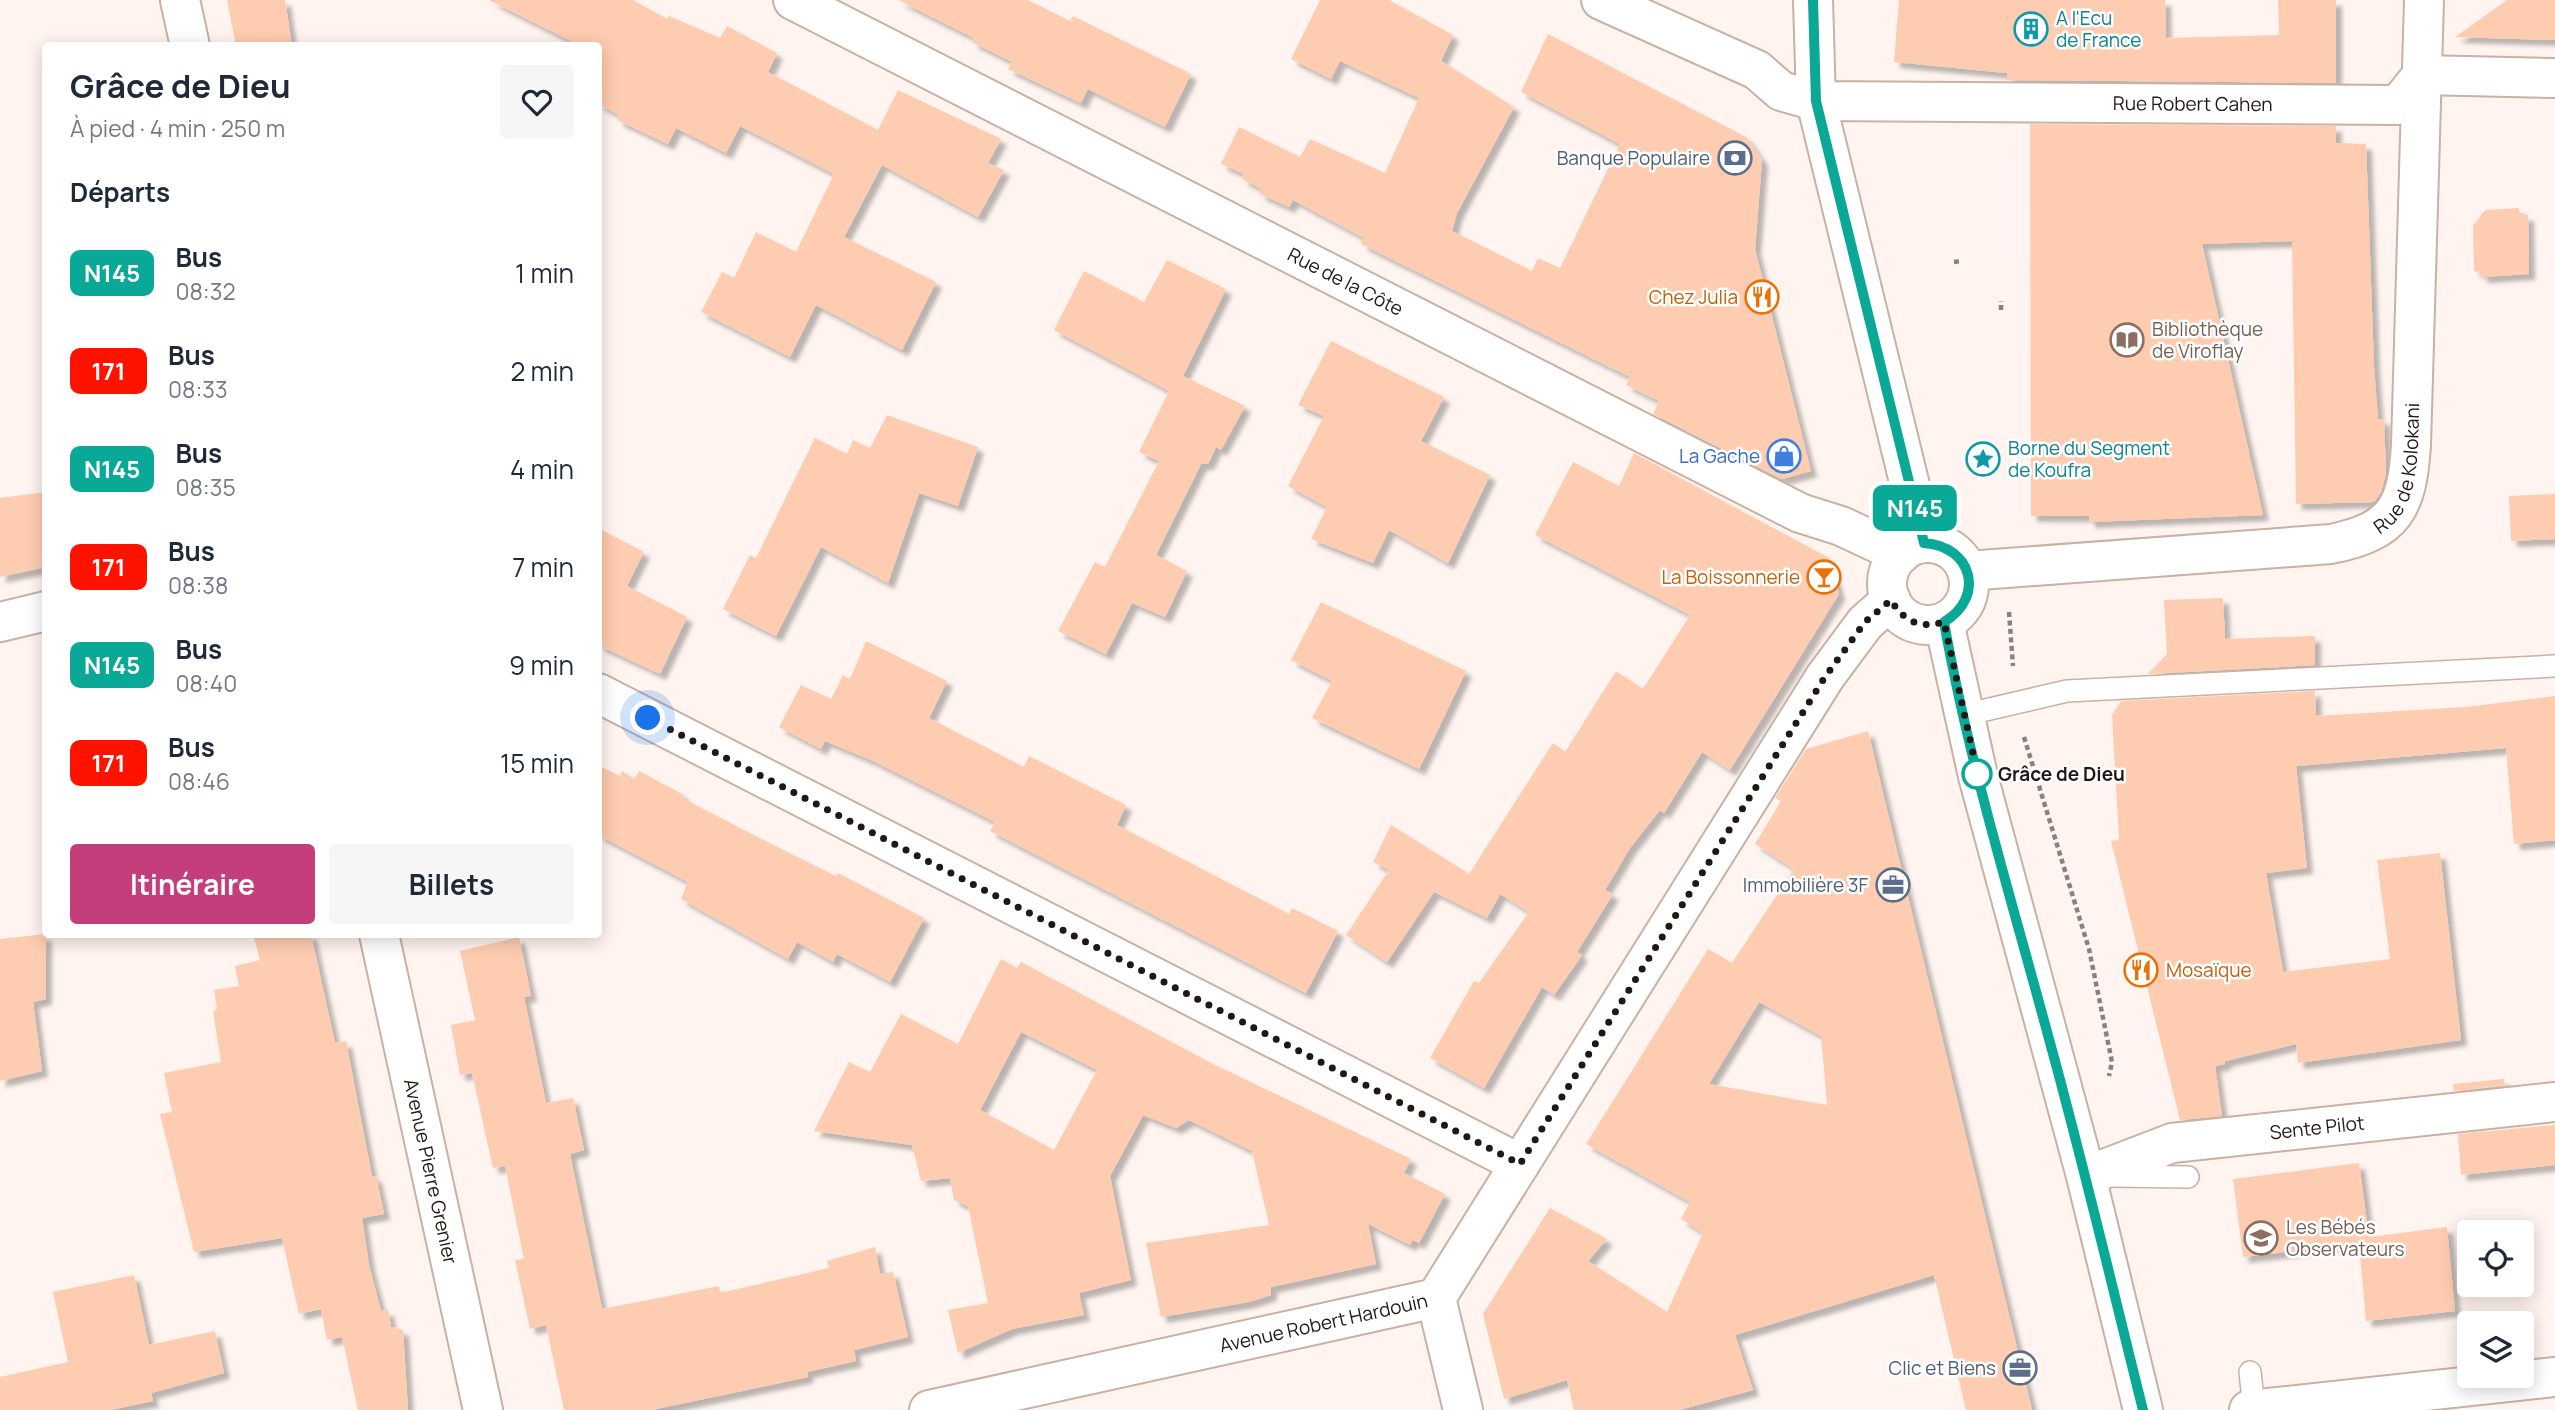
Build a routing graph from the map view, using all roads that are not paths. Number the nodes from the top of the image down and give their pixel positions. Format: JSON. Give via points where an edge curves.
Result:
{"nodes":[{"id":1,"x":180,"y":0,"type":"edge"},
{"id":2,"x":793,"y":0,"type":"edge"},
{"id":3,"x":1601,"y":0,"type":"edge"},
{"id":4,"x":1813,"y":0,"type":"edge"},
{"id":5,"x":2424,"y":0,"type":"edge"},
{"id":6,"x":189,"y":42,"type":"edge"},
{"id":7,"x":2422,"y":75,"type":"junction"},
{"id":8,"x":2555,"y":78,"type":"edge"},
{"id":9,"x":1816,"y":101,"type":"junction"},
{"id":10,"x":1912,"y":548,"type":"junction"},
{"id":11,"x":1984,"y":569,"type":"junction"},
{"id":12,"x":1891,"y":600,"type":"junction"},
{"id":13,"x":42,"y":612,"type":"edge"},
{"id":14,"x":0,"y":622,"type":"edge"},
{"id":15,"x":1944,"y":622,"type":"junction"},
{"id":16,"x":2555,"y":666,"type":"edge"},
{"id":17,"x":602,"y":695,"type":"edge"},
{"id":18,"x":1964,"y":715,"type":"junction"},
{"id":19,"x":380,"y":938,"type":"edge"},
{"id":20,"x":2555,"y":1102,"type":"edge"},
{"id":21,"x":1520,"y":1164,"type":"junction"},
{"id":22,"x":2086,"y":1176,"type":"junction"},
{"id":23,"x":2188,"y":1177,"type":"dead end"},
{"id":24,"x":1436,"y":1298,"type":"junction"},
{"id":25,"x":2555,"y":1377,"type":"edge"},
{"id":26,"x":2251,"y":1397,"type":"edge"},
{"id":27,"x":483,"y":1410,"type":"edge"},
{"id":28,"x":929,"y":1410,"type":"edge"},
{"id":29,"x":1463,"y":1410,"type":"edge"},
{"id":30,"x":2143,"y":1410,"type":"edge"}],
"edges":[{"from":1,"to":6,"type":"street"},
{"from":2,"to":10,"type":"street","name":"Rue de la Côte","via":[[1800,513]]},
{"from":3,"to":9,"type":"street","via":[[1757,70],[1781,91]]},
{"from":4,"to":9,"type":"street"},
{"from":5,"to":7,"type":"street","name":"Rue de Kolokani"},
{"from":7,"to":8,"type":"street"},
{"from":7,"to":9,"type":"street","name":"Rue Robert Cahen","via":[[2398,105]]},
{"from":7,"to":11,"type":"street","name":"Rue de Kolokani","via":[[2411,445],[2404,495],[2380,528],[2331,544]]},
{"from":9,"to":10,"type":"street"},
{"from":10,"to":11,"type":"street","via":[[1950,549]]},
{"from":10,"to":12,"type":"street","via":[[1889,570]]},
{"from":11,"to":15,"type":"street","via":[[1955,616]]},
{"from":12,"to":15,"type":"street","via":[[1913,622]]},
{"from":12,"to":21,"type":"street","name":"Avenue Robert Hardouin","via":[[1865,622],[1825,677]]},
{"from":13,"to":14,"type":"street"},
{"from":15,"to":18,"type":"street"},
{"from":16,"to":18,"type":"lane","via":[[2067,691]]},
{"from":17,"to":21,"type":"street"},
{"from":18,"to":22,"type":"street"},
{"from":19,"to":27,"type":"street","name":"Avenue Pierre Grenier"},
{"from":20,"to":22,"type":"street","name":"Sente Pilot","via":[[2172,1143]]},
{"from":21,"to":24,"type":"street","name":"Avenue Robert Hardouin"},
{"from":22,"to":23,"type":"lane"},
{"from":22,"to":30,"type":"street"},
{"from":24,"to":28,"type":"street","name":"Avenue Robert Hardouin"},
{"from":24,"to":29,"type":"street"},
{"from":25,"to":26,"type":"street"}]}
